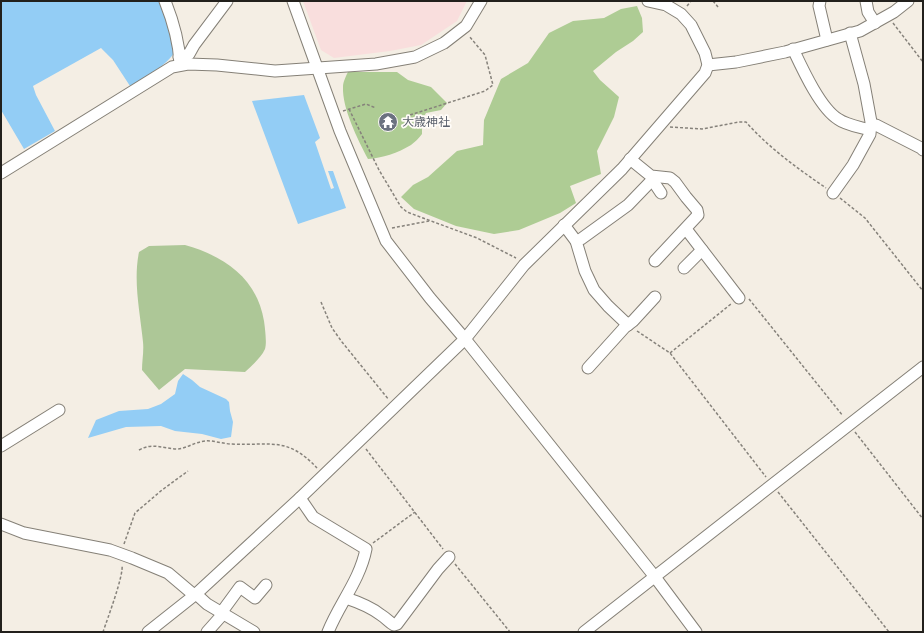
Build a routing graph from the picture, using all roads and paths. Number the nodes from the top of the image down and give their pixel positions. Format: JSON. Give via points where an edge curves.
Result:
{"nodes":[{"id":1,"x":165,"y":1,"type":"edge"},
{"id":2,"x":227,"y":1,"type":"edge"},
{"id":3,"x":293,"y":1,"type":"edge"},
{"id":4,"x":481,"y":1,"type":"edge"},
{"id":5,"x":648,"y":1,"type":"edge"},
{"id":6,"x":713,"y":1,"type":"edge"},
{"id":7,"x":820,"y":1,"type":"edge"},
{"id":8,"x":866,"y":1,"type":"edge"},
{"id":9,"x":908,"y":1,"type":"edge"},
{"id":10,"x":718,"y":7,"type":"dead end"},
{"id":11,"x":887,"y":16,"type":"junction"},
{"id":12,"x":875,"y":23,"type":"junction"},
{"id":13,"x":462,"y":29,"type":"junction"},
{"id":14,"x":850,"y":33,"type":"junction"},
{"id":15,"x":827,"y":40,"type":"junction"},
{"id":16,"x":793,"y":49,"type":"junction"},
{"id":17,"x":180,"y":61,"type":"junction"},
{"id":18,"x":923,"y":62,"type":"edge"},
{"id":19,"x":708,"y":65,"type":"junction"},
{"id":20,"x":316,"y":68,"type":"junction"},
{"id":21,"x":376,"y":108,"type":"dead end"},
{"id":22,"x":349,"y":109,"type":"junction"},
{"id":23,"x":333,"y":114,"type":"junction"},
{"id":24,"x":410,"y":115,"type":"dead end"},
{"id":25,"x":662,"y":123,"type":"junction"},
{"id":26,"x":871,"y":127,"type":"junction"},
{"id":27,"x":923,"y":150,"type":"edge"},
{"id":28,"x":630,"y":160,"type":"junction"},
{"id":29,"x":1,"y":173,"type":"edge"},
{"id":30,"x":654,"y":179,"type":"junction"},
{"id":31,"x":661,"y":193,"type":"dead end"},
{"id":32,"x":833,"y":193,"type":"junction"},
{"id":33,"x":429,"y":221,"type":"junction"},
{"id":34,"x":564,"y":225,"type":"junction"},
{"id":35,"x":686,"y":229,"type":"junction"},
{"id":36,"x":382,"y":232,"type":"junction"},
{"id":37,"x":576,"y":241,"type":"junction"},
{"id":38,"x":702,"y":250,"type":"junction"},
{"id":39,"x":655,"y":261,"type":"dead end"},
{"id":40,"x":524,"y":265,"type":"junction"},
{"id":41,"x":684,"y":268,"type":"dead end"},
{"id":42,"x":923,"y":291,"type":"edge"},
{"id":43,"x":654,"y":297,"type":"dead end"},
{"id":44,"x":739,"y":298,"type":"junction"},
{"id":45,"x":321,"y":302,"type":"dead end"},
{"id":46,"x":628,"y":325,"type":"junction"},
{"id":47,"x":465,"y":339,"type":"junction"},
{"id":48,"x":670,"y":353,"type":"junction"},
{"id":49,"x":923,"y":367,"type":"edge"},
{"id":50,"x":588,"y":368,"type":"dead end"},
{"id":51,"x":395,"y":408,"type":"junction"},
{"id":52,"x":59,"y":410,"type":"dead end"},
{"id":53,"x":850,"y":424,"type":"junction"},
{"id":54,"x":360,"y":441,"type":"junction"},
{"id":55,"x":1,"y":446,"type":"edge"},
{"id":56,"x":139,"y":450,"type":"dead end"},
{"id":57,"x":188,"y":471,"type":"dead end"},
{"id":58,"x":325,"y":475,"type":"junction"},
{"id":59,"x":772,"y":485,"type":"junction"},
{"id":60,"x":300,"y":498,"type":"junction"},
{"id":61,"x":415,"y":512,"type":"junction"},
{"id":62,"x":923,"y":519,"type":"edge"},
{"id":63,"x":1,"y":524,"type":"edge"},
{"id":64,"x":366,"y":549,"type":"junction"},
{"id":65,"x":120,"y":554,"type":"junction"},
{"id":66,"x":449,"y":557,"type":"junction"},
{"id":67,"x":655,"y":577,"type":"junction"},
{"id":68,"x":266,"y":584,"type":"dead end"},
{"id":69,"x":195,"y":595,"type":"junction"},
{"id":70,"x":346,"y":598,"type":"junction"},
{"id":71,"x":222,"y":613,"type":"junction"},
{"id":72,"x":103,"y":632,"type":"edge"},
{"id":73,"x":148,"y":632,"type":"edge"},
{"id":74,"x":206,"y":632,"type":"edge"},
{"id":75,"x":254,"y":632,"type":"edge"},
{"id":76,"x":328,"y":632,"type":"edge"},
{"id":77,"x":510,"y":632,"type":"edge"},
{"id":78,"x":584,"y":632,"type":"edge"},
{"id":79,"x":696,"y":632,"type":"edge"},
{"id":80,"x":889,"y":632,"type":"edge"}],
"edges":[{"from":1,"to":17,"type":"street","via":[[176,32]]},
{"from":2,"to":17,"type":"street","via":[[189,54]]},
{"from":3,"to":20,"type":"street"},
{"from":4,"to":13,"type":"street"},
{"from":5,"to":19,"type":"street","via":[[666,5],[681,14],[696,35]]},
{"from":6,"to":10,"type":"path"},
{"from":7,"to":15,"type":"street"},
{"from":8,"to":12,"type":"street","via":[[868,12]]},
{"from":9,"to":11,"type":"street"},
{"from":11,"to":12,"type":"street"},
{"from":11,"to":18,"type":"path"},
{"from":12,"to":14,"type":"street"},
{"from":13,"to":20,"type":"street","via":[[444,43],[415,57],[376,64]]},
{"from":13,"to":24,"type":"path","via":[[485,55],[493,85],[485,91]]},
{"from":14,"to":15,"type":"street"},
{"from":14,"to":26,"type":"street","via":[[864,84]]},
{"from":15,"to":16,"type":"street"},
{"from":16,"to":19,"type":"street","via":[[736,62]]},
{"from":16,"to":26,"type":"street","via":[[830,114],[839,120]]},
{"from":17,"to":20,"type":"street","via":[[188,64],[217,64],[275,72]]},
{"from":17,"to":29,"type":"street"},
{"from":19,"to":25,"type":"street","via":[[705,73]]},
{"from":20,"to":23,"type":"street"},
{"from":21,"to":22,"type":"path","via":[[366,104]]},
{"from":22,"to":23,"type":"path"},
{"from":22,"to":33,"type":"path","via":[[379,170],[401,207]]},
{"from":23,"to":36,"type":"street"},
{"from":25,"to":28,"type":"street"},
{"from":25,"to":32,"type":"path","via":[[670,127],[702,129],[746,122],[783,158]]},
{"from":26,"to":27,"type":"street","via":[[876,125]]},
{"from":26,"to":32,"type":"street","via":[[870,134]]},
{"from":28,"to":30,"type":"street"},
{"from":28,"to":34,"type":"street"},
{"from":30,"to":31,"type":"street"},
{"from":30,"to":35,"type":"street","via":[[670,178],[697,210],[698,215]]},
{"from":30,"to":37,"type":"street","via":[[628,205]]},
{"from":32,"to":42,"type":"path","via":[[865,218]]},
{"from":33,"to":36,"type":"path"},
{"from":33,"to":40,"type":"path","via":[[477,238],[513,255]]},
{"from":34,"to":37,"type":"street"},
{"from":34,"to":40,"type":"street"},
{"from":35,"to":38,"type":"street"},
{"from":35,"to":39,"type":"street"},
{"from":36,"to":47,"type":"street","via":[[409,271]]},
{"from":37,"to":46,"type":"street","via":[[594,290]]},
{"from":38,"to":41,"type":"street"},
{"from":38,"to":44,"type":"street"},
{"from":40,"to":47,"type":"street"},
{"from":43,"to":46,"type":"street"},
{"from":44,"to":48,"type":"path"},
{"from":44,"to":53,"type":"path","via":[[751,300]]},
{"from":45,"to":51,"type":"path","via":[[332,328]]},
{"from":46,"to":48,"type":"path"},
{"from":46,"to":50,"type":"street"},
{"from":47,"to":51,"type":"street"},
{"from":47,"to":67,"type":"street"},
{"from":48,"to":59,"type":"path"},
{"from":49,"to":53,"type":"street"},
{"from":51,"to":54,"type":"street"},
{"from":52,"to":55,"type":"street"},
{"from":53,"to":59,"type":"street"},
{"from":53,"to":62,"type":"path"},
{"from":54,"to":58,"type":"street"},
{"from":54,"to":61,"type":"path"},
{"from":56,"to":58,"type":"path","via":[[153,445],[181,448],[206,441],[283,445],[307,458]]},
{"from":57,"to":65,"type":"path","via":[[135,513]]},
{"from":58,"to":60,"type":"street"},
{"from":59,"to":67,"type":"street"},
{"from":59,"to":80,"type":"path"},
{"from":60,"to":64,"type":"street","via":[[313,517]]},
{"from":60,"to":69,"type":"street"},
{"from":61,"to":64,"type":"path"},
{"from":61,"to":66,"type":"path"},
{"from":63,"to":65,"type":"street","via":[[24,533]]},
{"from":64,"to":70,"type":"street"},
{"from":65,"to":69,"type":"street","via":[[168,573]]},
{"from":65,"to":72,"type":"path","via":[[122,569]]},
{"from":66,"to":70,"type":"street","via":[[397,624],[394,625],[369,607]]},
{"from":66,"to":77,"type":"path"},
{"from":67,"to":78,"type":"street"},
{"from":67,"to":79,"type":"street"},
{"from":68,"to":71,"type":"street","via":[[255,598],[240,588]]},
{"from":69,"to":71,"type":"street"},
{"from":69,"to":73,"type":"street"},
{"from":70,"to":76,"type":"street"},
{"from":71,"to":74,"type":"street"},
{"from":71,"to":75,"type":"street"}]}
